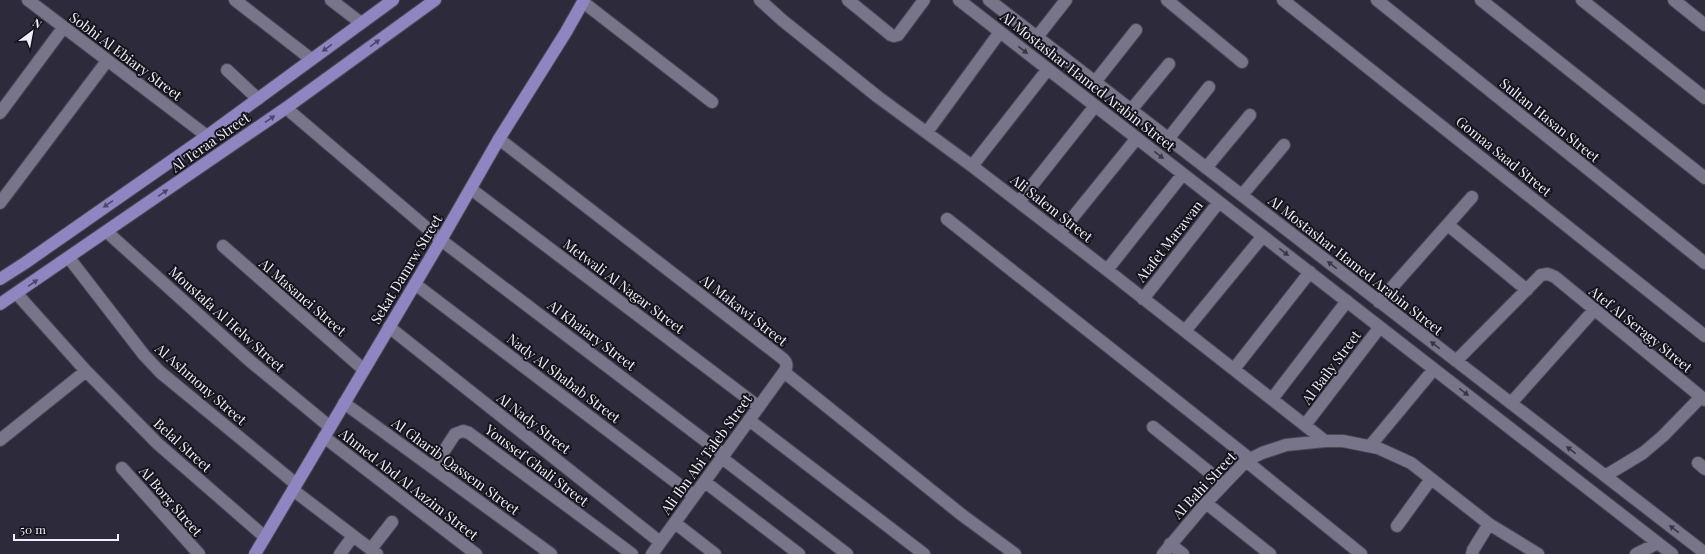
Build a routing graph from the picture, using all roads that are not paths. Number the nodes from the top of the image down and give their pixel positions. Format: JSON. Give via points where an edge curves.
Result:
{"nodes":[{"id":1,"x":28,"y":0,"type":"edge"},
{"id":2,"x":235,"y":0,"type":"edge"},
{"id":3,"x":331,"y":0,"type":"edge"},
{"id":4,"x":393,"y":0,"type":"edge"},
{"id":5,"x":435,"y":0,"type":"edge"},
{"id":6,"x":760,"y":0,"type":"edge"},
{"id":7,"x":848,"y":0,"type":"edge"},
{"id":8,"x":924,"y":0,"type":"edge"},
{"id":9,"x":959,"y":0,"type":"edge"},
{"id":10,"x":1066,"y":0,"type":"edge"},
{"id":11,"x":1167,"y":0,"type":"edge"},
{"id":12,"x":1283,"y":0,"type":"edge"},
{"id":13,"x":1377,"y":0,"type":"edge"},
{"id":14,"x":1480,"y":0,"type":"edge"},
{"id":15,"x":1582,"y":0,"type":"edge"},
{"id":16,"x":1674,"y":0,"type":"edge"},
{"id":17,"x":584,"y":1,"type":"edge"},
{"id":18,"x":993,"y":1,"type":"edge"},
{"id":19,"x":361,"y":23,"type":"junction"},
{"id":20,"x":1705,"y":25,"type":"edge"},
{"id":21,"x":63,"y":28,"type":"junction"},
{"id":22,"x":1136,"y":30,"type":"dead end"},
{"id":23,"x":1000,"y":32,"type":"junction"},
{"id":24,"x":1037,"y":37,"type":"junction"},
{"id":25,"x":312,"y":59,"type":"junction"},
{"id":26,"x":107,"y":61,"type":"junction"},
{"id":27,"x":1242,"y":62,"type":"dead end"},
{"id":28,"x":1169,"y":64,"type":"dead end"},
{"id":29,"x":1048,"y":69,"type":"junction"},
{"id":30,"x":226,"y":70,"type":"dead end"},
{"id":31,"x":1096,"y":82,"type":"junction"},
{"id":32,"x":1209,"y":87,"type":"dead end"},
{"id":33,"x":1705,"y":98,"type":"edge"},
{"id":34,"x":258,"y":99,"type":"junction"},
{"id":35,"x":712,"y":102,"type":"dead end"},
{"id":36,"x":1095,"y":106,"type":"junction"},
{"id":37,"x":286,"y":108,"type":"junction"},
{"id":38,"x":1131,"y":110,"type":"junction"},
{"id":39,"x":0,"y":113,"type":"edge"},
{"id":40,"x":1250,"y":115,"type":"dead end"},
{"id":41,"x":927,"y":132,"type":"junction"},
{"id":42,"x":207,"y":136,"type":"junction"},
{"id":43,"x":1137,"y":138,"type":"junction"},
{"id":44,"x":1168,"y":139,"type":"junction"},
{"id":45,"x":499,"y":140,"type":"junction"},
{"id":46,"x":1284,"y":145,"type":"dead end"},
{"id":47,"x":972,"y":166,"type":"junction"},
{"id":48,"x":1206,"y":168,"type":"junction"},
{"id":49,"x":1183,"y":174,"type":"junction"},
{"id":50,"x":1705,"y":178,"type":"edge"},
{"id":51,"x":471,"y":189,"type":"junction"},
{"id":52,"x":125,"y":192,"type":"junction"},
{"id":53,"x":1242,"y":196,"type":"junction"},
{"id":54,"x":1472,"y":197,"type":"dead end"},
{"id":55,"x":1019,"y":202,"type":"junction"},
{"id":56,"x":1220,"y":202,"type":"junction"},
{"id":57,"x":0,"y":203,"type":"edge"},
{"id":58,"x":139,"y":209,"type":"junction"},
{"id":59,"x":947,"y":219,"type":"dead end"},
{"id":60,"x":1448,"y":225,"type":"junction"},
{"id":61,"x":107,"y":232,"type":"junction"},
{"id":62,"x":1060,"y":234,"type":"junction"},
{"id":63,"x":1262,"y":236,"type":"junction"},
{"id":64,"x":441,"y":240,"type":"junction"},
{"id":65,"x":223,"y":246,"type":"dead end"},
{"id":66,"x":68,"y":258,"type":"junction"},
{"id":67,"x":1705,"y":263,"type":"edge"},
{"id":68,"x":1107,"y":270,"type":"junction"},
{"id":69,"x":1310,"y":272,"type":"junction"},
{"id":70,"x":0,"y":279,"type":"edge"},
{"id":71,"x":415,"y":284,"type":"junction"},
{"id":72,"x":1527,"y":290,"type":"junction"},
{"id":73,"x":17,"y":294,"type":"junction"},
{"id":74,"x":1143,"y":299,"type":"junction"},
{"id":75,"x":1347,"y":301,"type":"junction"},
{"id":76,"x":1380,"y":302,"type":"junction"},
{"id":77,"x":0,"y":304,"type":"edge"},
{"id":78,"x":1594,"y":310,"type":"junction"},
{"id":79,"x":1380,"y":326,"type":"junction"},
{"id":80,"x":389,"y":327,"type":"junction"},
{"id":81,"x":1185,"y":331,"type":"junction"},
{"id":82,"x":1705,"y":336,"type":"edge"},
{"id":83,"x":1456,"y":361,"type":"junction"},
{"id":84,"x":1234,"y":369,"type":"junction"},
{"id":85,"x":1434,"y":369,"type":"junction"},
{"id":86,"x":364,"y":370,"type":"junction"},
{"id":87,"x":86,"y":371,"type":"junction"},
{"id":88,"x":784,"y":372,"type":"junction"},
{"id":89,"x":1703,"y":398,"type":"edge"},
{"id":90,"x":1272,"y":400,"type":"junction"},
{"id":91,"x":344,"y":403,"type":"junction"},
{"id":92,"x":1511,"y":404,"type":"junction"},
{"id":93,"x":759,"y":407,"type":"junction"},
{"id":94,"x":749,"y":420,"type":"junction"},
{"id":95,"x":1305,"y":425,"type":"junction"},
{"id":96,"x":1152,"y":427,"type":"dead end"},
{"id":97,"x":327,"y":432,"type":"junction"},
{"id":98,"x":0,"y":440,"type":"edge"},
{"id":99,"x":1324,"y":441,"type":"junction"},
{"id":100,"x":1370,"y":446,"type":"junction"},
{"id":101,"x":723,"y":456,"type":"junction"},
{"id":102,"x":1248,"y":460,"type":"junction"},
{"id":103,"x":122,"y":468,"type":"dead end"},
{"id":104,"x":433,"y":468,"type":"junction"},
{"id":105,"x":1605,"y":476,"type":"junction"},
{"id":106,"x":1430,"y":479,"type":"junction"},
{"id":107,"x":705,"y":482,"type":"junction"},
{"id":108,"x":1224,"y":484,"type":"junction"},
{"id":109,"x":294,"y":487,"type":"junction"},
{"id":110,"x":694,"y":496,"type":"junction"},
{"id":111,"x":1206,"y":503,"type":"junction"},
{"id":112,"x":392,"y":522,"type":"dead end"},
{"id":113,"x":674,"y":523,"type":"junction"},
{"id":114,"x":1489,"y":524,"type":"junction"},
{"id":115,"x":1397,"y":526,"type":"dead end"},
{"id":116,"x":353,"y":536,"type":"junction"},
{"id":117,"x":265,"y":537,"type":"junction"},
{"id":118,"x":660,"y":542,"type":"junction"},
{"id":119,"x":1658,"y":543,"type":"junction"},
{"id":120,"x":1699,"y":543,"type":"edge"},
{"id":121,"x":1167,"y":549,"type":"edge"},
{"id":122,"x":374,"y":551,"type":"edge"},
{"id":123,"x":1705,"y":553,"type":"edge"},
{"id":124,"x":199,"y":554,"type":"edge"},
{"id":125,"x":256,"y":554,"type":"edge"},
{"id":126,"x":340,"y":554,"type":"edge"},
{"id":127,"x":476,"y":554,"type":"edge"},
{"id":128,"x":551,"y":554,"type":"edge"},
{"id":129,"x":632,"y":554,"type":"edge"},
{"id":130,"x":652,"y":554,"type":"edge"},
{"id":131,"x":715,"y":554,"type":"edge"},
{"id":132,"x":799,"y":554,"type":"edge"},
{"id":133,"x":847,"y":554,"type":"edge"},
{"id":134,"x":924,"y":554,"type":"edge"},
{"id":135,"x":1015,"y":554,"type":"edge"},
{"id":136,"x":1183,"y":554,"type":"edge"},
{"id":137,"x":1270,"y":554,"type":"edge"},
{"id":138,"x":1361,"y":554,"type":"edge"},
{"id":139,"x":1472,"y":554,"type":"edge"},
{"id":140,"x":1538,"y":554,"type":"edge"},
{"id":141,"x":1636,"y":554,"type":"edge"},
{"id":142,"x":1672,"y":554,"type":"edge"}],
"edges":[{"from":1,"to":21,"type":"street","name":"Sobhi Al Ebiary Street"},
{"from":2,"to":25,"type":"street"},
{"from":3,"to":19,"type":"street"},
{"from":4,"to":19,"type":"main road","name":"Al Teraa Street"},
{"from":37,"to":5,"type":"main road","name":"Al Teraa Street","one_way":true},
{"from":6,"to":41,"type":"street","name":"Ali Salem Street","via":[[878,97]]},
{"from":7,"to":8,"type":"street","via":[[894,36],[898,35]]},
{"from":9,"to":23,"type":"street","name":"Al Mostashar Hamed Arabin Street"},
{"from":10,"to":24,"type":"street"},
{"from":11,"to":27,"type":"street"},
{"from":12,"to":82,"type":"street","name":"Gomaa Saad Street"},
{"from":13,"to":67,"type":"street","name":"Sultan Hasan Street"},
{"from":14,"to":50,"type":"street"},
{"from":15,"to":33,"type":"street"},
{"from":16,"to":20,"type":"street"},
{"from":17,"to":35,"type":"street"},
{"from":17,"to":45,"type":"main road","name":"Sekat Damrw Street"},
{"from":18,"to":24,"type":"street","name":"Al Mostashar Hamed Arabin Street"},
{"from":19,"to":25,"type":"main road","name":"Al Teraa Street","one_way":true},
{"from":21,"to":26,"type":"street","name":"Sobhi Al Ebiary Street"},
{"from":21,"to":39,"type":"street"},
{"from":22,"to":31,"type":"street"},
{"from":23,"to":29,"type":"street","name":"Al Mostashar Hamed Arabin Street","one_way":true},
{"from":23,"to":41,"type":"street"},
{"from":24,"to":31,"type":"street","name":"Al Mostashar Hamed Arabin Street"},
{"from":25,"to":34,"type":"main road","name":"Al Teraa Street"},
{"from":26,"to":42,"type":"street","name":"Sobhi Al Ebiary Street"},
{"from":26,"to":57,"type":"street"},
{"from":28,"to":38,"type":"street"},
{"from":29,"to":36,"type":"street","name":"Al Mostashar Hamed Arabin Street"},
{"from":29,"to":47,"type":"street"},
{"from":30,"to":34,"type":"street"},
{"from":31,"to":38,"type":"street","name":"Al Mostashar Hamed Arabin Street"},
{"from":32,"to":44,"type":"street"},
{"from":34,"to":42,"type":"main road","name":"Al Teraa Street"},
{"from":36,"to":43,"type":"street","name":"Al Mostashar Hamed Arabin Street"},
{"from":36,"to":55,"type":"street"},
{"from":58,"to":37,"type":"main road","name":"Al Teraa Street","one_way":true},
{"from":37,"to":64,"type":"street","name":"Al Khaiary Street"},
{"from":38,"to":44,"type":"street","name":"Al Mostashar Hamed Arabin Street"},
{"from":40,"to":48,"type":"street"},
{"from":41,"to":47,"type":"street","name":"Ali Salem Street"},
{"from":42,"to":52,"type":"main road","name":"Al Teraa Street"},
{"from":43,"to":49,"type":"street","name":"Al Mostashar Hamed Arabin Street","one_way":true},
{"from":43,"to":62,"type":"street"},
{"from":44,"to":48,"type":"street","name":"Al Mostashar Hamed Arabin Street"},
{"from":45,"to":51,"type":"main road","name":"Sekat Damrw Street"},
{"from":45,"to":88,"type":"street","name":"Al Makawi Street","via":[[782,358],[787,364]]},
{"from":46,"to":53,"type":"street"},
{"from":47,"to":55,"type":"street","name":"Ali Salem Street"},
{"from":48,"to":53,"type":"street","name":"Al Mostashar Hamed Arabin Street"},
{"from":49,"to":56,"type":"street","name":"Al Mostashar Hamed Arabin Street"},
{"from":49,"to":68,"type":"street"},
{"from":51,"to":64,"type":"main road","name":"Sekat Damrw Street"},
{"from":51,"to":93,"type":"street","name":"Metwali Al Nagar Street"},
{"from":52,"to":58,"type":"main road"},
{"from":52,"to":70,"type":"main road","name":"Al Teraa Street","one_way":true},
{"from":76,"to":53,"type":"street","name":"Al Mostashar Hamed Arabin Street","one_way":true},
{"from":54,"to":60,"type":"street"},
{"from":55,"to":62,"type":"street","name":"Ali Salem Street"},
{"from":56,"to":63,"type":"street","name":"Al Mostashar Hamed Arabin Street"},
{"from":56,"to":74,"type":"street","name":"Atafet Marawan"},
{"from":58,"to":61,"type":"main road","name":"Al Teraa Street"},
{"from":59,"to":102,"type":"street"},
{"from":60,"to":72,"type":"street"},
{"from":60,"to":76,"type":"street"},
{"from":61,"to":66,"type":"main road","name":"Al Teraa Street"},
{"from":61,"to":97,"type":"street","name":"Moustafa Al Helw Street"},
{"from":62,"to":68,"type":"street","name":"Ali Salem Street"},
{"from":63,"to":69,"type":"street","name":"Al Mostashar Hamed Arabin Street","one_way":true},
{"from":63,"to":81,"type":"street"},
{"from":64,"to":71,"type":"main road","name":"Sekat Damrw Street"},
{"from":64,"to":101,"type":"street","name":"Al Khaiary Street"},
{"from":65,"to":86,"type":"street","name":"Al Masanei Street"},
{"from":73,"to":66,"type":"main road","name":"Al Teraa Street","one_way":true},
{"from":66,"to":109,"type":"street","name":"Al Ashmony Street","via":[[160,372]]},
{"from":68,"to":74,"type":"street","name":"Ali Salem Street"},
{"from":69,"to":75,"type":"street","name":"Al Mostashar Hamed Arabin Street"},
{"from":69,"to":84,"type":"street"},
{"from":71,"to":80,"type":"main road","name":"Sekat Damrw Street"},
{"from":71,"to":110,"type":"street","name":"Nady Al Shabab Street"},
{"from":72,"to":78,"type":"street","name":"Atef Al Seragy Street","via":[[1541,275],[1548,274]]},
{"from":72,"to":83,"type":"street"},
{"from":73,"to":77,"type":"main road","name":"Al Teraa Street"},
{"from":73,"to":87,"type":"street","name":"Belal Street"},
{"from":74,"to":81,"type":"street","name":"Ali Salem Street"},
{"from":75,"to":79,"type":"street","name":"Al Mostashar Hamed Arabin Street"},
{"from":75,"to":90,"type":"street"},
{"from":83,"to":76,"type":"street","name":"Al Mostashar Hamed Arabin Street","one_way":true},
{"from":78,"to":89,"type":"street","name":"Atef Al Seragy Street"},
{"from":78,"to":92,"type":"street"},
{"from":79,"to":85,"type":"street","name":"Al Mostashar Hamed Arabin Street"},
{"from":79,"to":95,"type":"street","name":"Al Baily Street"},
{"from":80,"to":86,"type":"main road","name":"Sekat Damrw Street"},
{"from":80,"to":118,"type":"street","name":"Al Nady Street"},
{"from":81,"to":84,"type":"street","name":"Ali Salem Street"},
{"from":83,"to":92,"type":"street","name":"Al Mostashar Hamed Arabin Street"},
{"from":84,"to":90,"type":"street","name":"Ali Salem Street"},
{"from":85,"to":100,"type":"street"},
{"from":85,"to":119,"type":"street","name":"Al Mostashar Hamed Arabin Street","one_way":true},
{"from":86,"to":91,"type":"main road","name":"Sekat Damrw Street"},
{"from":87,"to":98,"type":"street"},
{"from":87,"to":117,"type":"street","name":"Belal Street","via":[[158,444]]},
{"from":88,"to":93,"type":"street","name":"Ali Ibn Abi Taleb Street"},
{"from":88,"to":135,"type":"street","via":[[962,515]]},
{"from":89,"to":105,"type":"street","via":[[1643,453]]},
{"from":90,"to":95,"type":"street","name":"Ali Salem Street"},
{"from":91,"to":97,"type":"main road","name":"Sekat Damrw Street"},
{"from":91,"to":104,"type":"street","name":"Al Gharib Qassem Street"},
{"from":105,"to":92,"type":"street","name":"Al Mostashar Hamed Arabin Street","one_way":true},
{"from":93,"to":94,"type":"street","name":"Ali Ibn Abi Taleb Street"},
{"from":94,"to":101,"type":"street","name":"Ali Ibn Abi Taleb Street"},
{"from":94,"to":134,"type":"street"},
{"from":95,"to":99,"type":"street","name":"Ali Salem Street"},
{"from":96,"to":108,"type":"street"},
{"from":97,"to":109,"type":"main road","name":"Sekat Damrw Street"},
{"from":97,"to":127,"type":"street","name":"Ahmed Abd Al Aazim Street"},
{"from":99,"to":100,"type":"street","name":"Al Bahi Street","via":[[1343,441]]},
{"from":99,"to":102,"type":"street","name":"Al Bahi Street","via":[[1286,445]]},
{"from":100,"to":106,"type":"street","name":"Al Bahi Street","via":[[1411,463]]},
{"from":101,"to":107,"type":"street","name":"Ali Ibn Abi Taleb Street"},
{"from":101,"to":133,"type":"street","name":"Al Khaiary Street"},
{"from":102,"to":108,"type":"street","name":"Al Bahi Street"},
{"from":102,"to":138,"type":"street"},
{"from":103,"to":124,"type":"street","name":"Al Borg Street"},
{"from":104,"to":128,"type":"street","name":"Al Gharib Qassem Street"},
{"from":104,"to":129,"type":"street","name":"Youssef Ghali Street","via":[[455,434],[463,431],[470,433]]},
{"from":120,"to":105,"type":"street","name":"Al Mostashar Hamed Arabin Street","one_way":true},
{"from":106,"to":114,"type":"street","name":"Al Bahi Street"},
{"from":106,"to":115,"type":"street"},
{"from":107,"to":110,"type":"street","name":"Ali Ibn Abi Taleb Street"},
{"from":107,"to":132,"type":"street"},
{"from":108,"to":111,"type":"street","name":"Al Bahi Street"},
{"from":109,"to":116,"type":"street","name":"Al Ashmony Street"},
{"from":109,"to":117,"type":"main road","name":"Sekat Damrw Street"},
{"from":110,"to":113,"type":"street","name":"Ali Ibn Abi Taleb Street"},
{"from":111,"to":121,"type":"street","name":"Al Bahi Street"},
{"from":111,"to":137,"type":"street"},
{"from":112,"to":122,"type":"street"},
{"from":113,"to":118,"type":"street","name":"Ali Ibn Abi Taleb Street"},
{"from":113,"to":131,"type":"street"},
{"from":114,"to":139,"type":"street"},
{"from":114,"to":140,"type":"street","name":"Al Bahi Street"},
{"from":116,"to":122,"type":"street","name":"Al Ashmony Street"},
{"from":116,"to":126,"type":"street"},
{"from":117,"to":125,"type":"main road","name":"Sekat Damrw Street"},
{"from":118,"to":130,"type":"street","name":"Ali Ibn Abi Taleb Street"},
{"from":119,"to":141,"type":"street"},
{"from":119,"to":142,"type":"street","name":"Al Mostashar Hamed Arabin Street"},
{"from":120,"to":123,"type":"street","name":"Al Mostashar Hamed Arabin Street"},
{"from":121,"to":136,"type":"street"}]}
